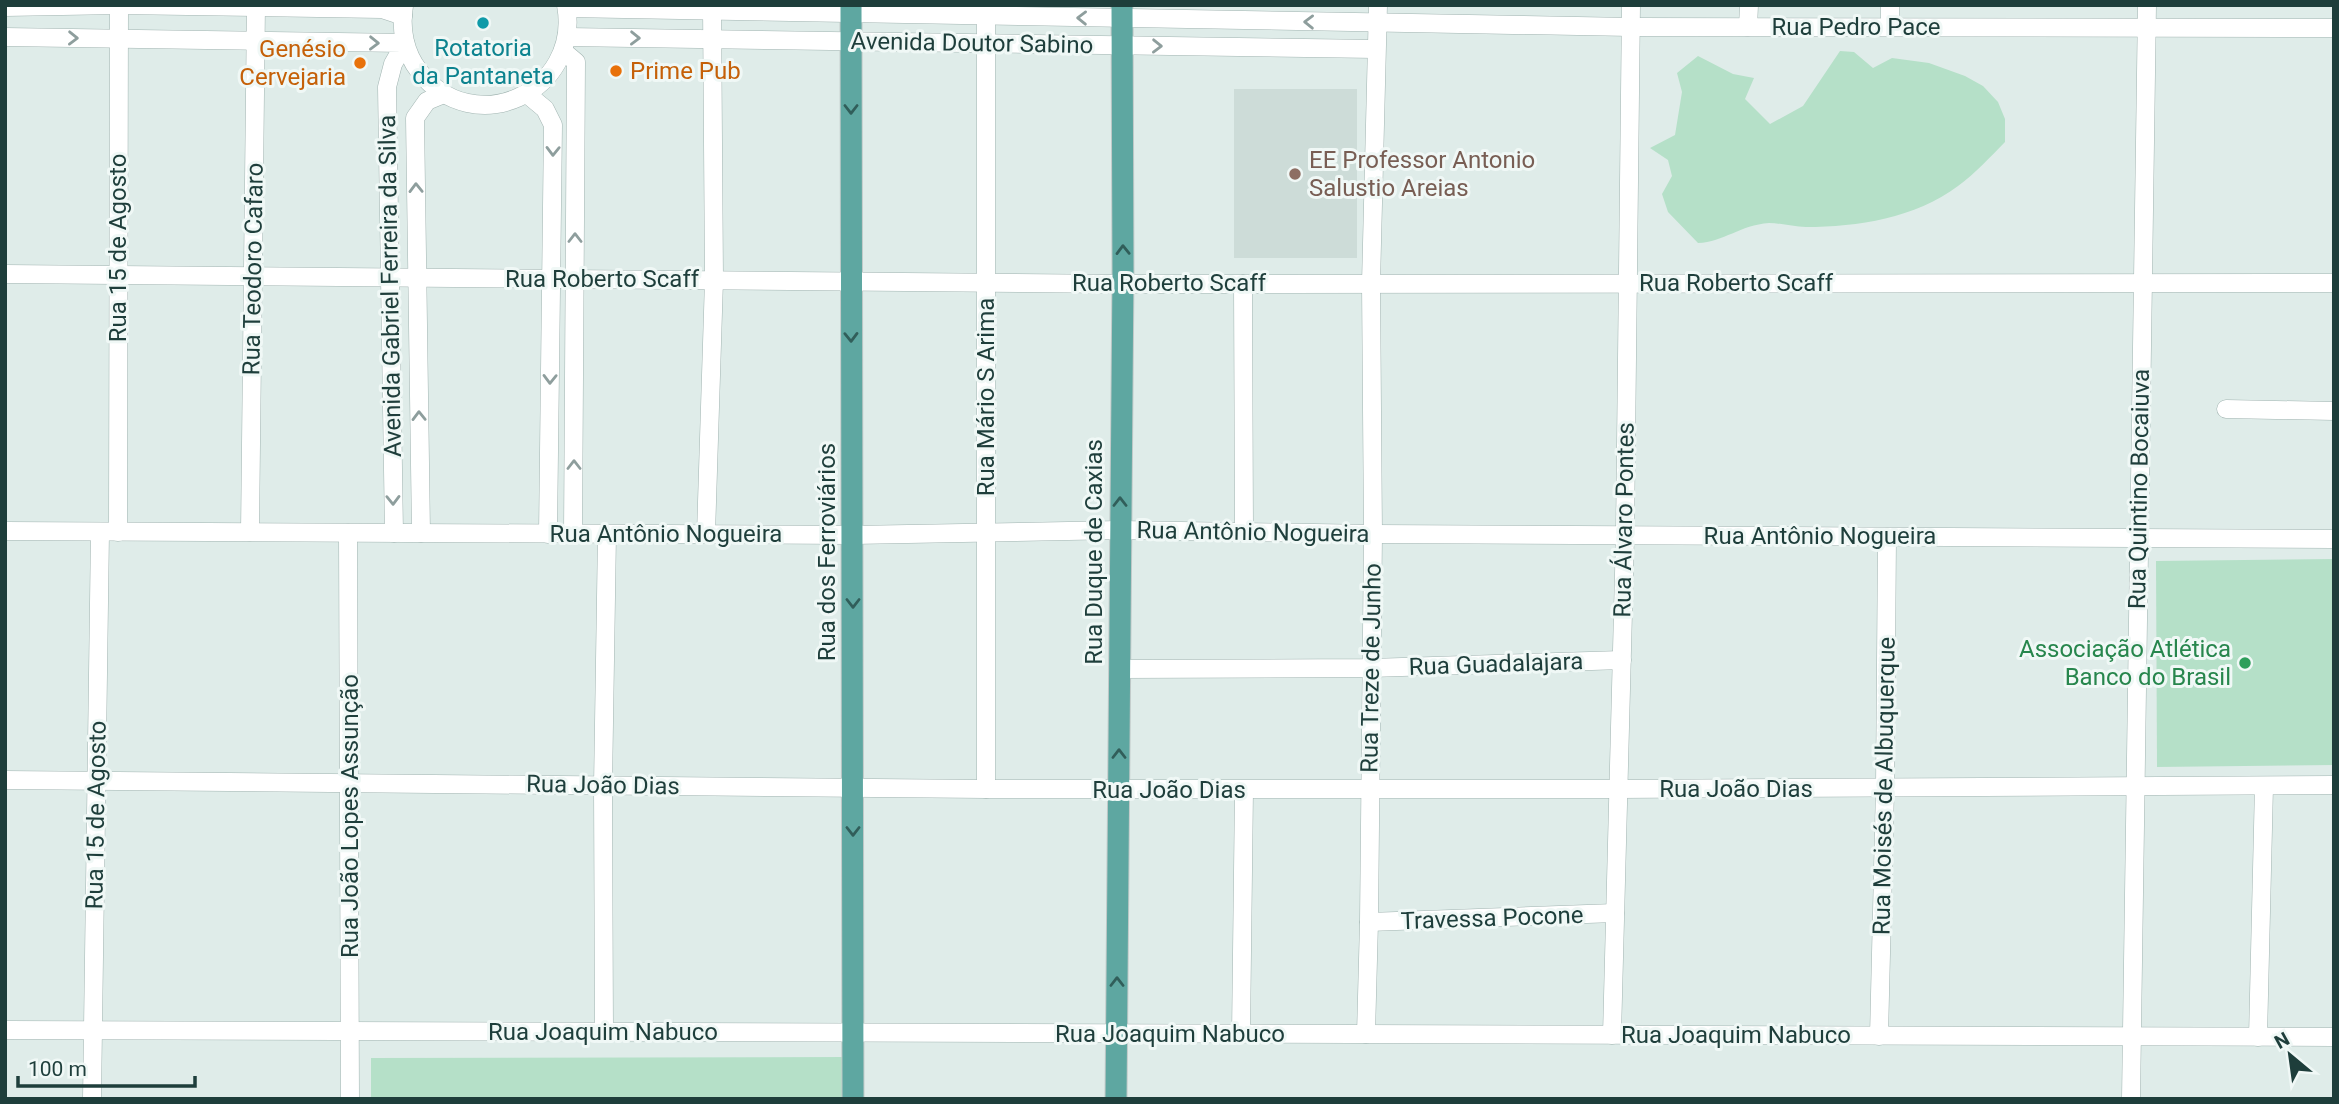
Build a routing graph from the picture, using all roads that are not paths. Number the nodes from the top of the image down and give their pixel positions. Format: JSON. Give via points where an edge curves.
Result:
{"nodes":[{"id":1,"x":119,"y":5,"type":"edge"},
{"id":2,"x":1378,"y":5,"type":"edge"},
{"id":3,"x":1631,"y":5,"type":"edge"},
{"id":4,"x":1749,"y":5,"type":"edge"},
{"id":5,"x":1890,"y":5,"type":"edge"},
{"id":6,"x":2147,"y":5,"type":"edge"},
{"id":7,"x":256,"y":6,"type":"edge"},
{"id":8,"x":566,"y":6,"type":"edge"},
{"id":9,"x":5,"y":7,"type":"edge"},
{"id":10,"x":712,"y":8,"type":"edge"},
{"id":11,"x":403,"y":9,"type":"edge"},
{"id":12,"x":851,"y":9,"type":"edge"},
{"id":13,"x":986,"y":11,"type":"edge"},
{"id":14,"x":1122,"y":12,"type":"edge"},
{"id":15,"x":1252,"y":13,"type":"edge"},
{"id":16,"x":1378,"y":24,"type":"junction"},
{"id":17,"x":1631,"y":27,"type":"junction"},
{"id":18,"x":1748,"y":27,"type":"junction"},
{"id":19,"x":1889,"y":27,"type":"junction"},
{"id":20,"x":2147,"y":27,"type":"junction"},
{"id":21,"x":2334,"y":28,"type":"edge"},
{"id":22,"x":5,"y":37,"type":"edge"},
{"id":23,"x":118,"y":38,"type":"junction"},
{"id":24,"x":711,"y":39,"type":"junction"},
{"id":25,"x":255,"y":41,"type":"junction"},
{"id":26,"x":851,"y":41,"type":"junction"},
{"id":27,"x":405,"y":43,"type":"junction"},
{"id":28,"x":986,"y":43,"type":"junction"},
{"id":29,"x":565,"y":44,"type":"junction"},
{"id":30,"x":1121,"y":45,"type":"junction"},
{"id":31,"x":1376,"y":49,"type":"junction"},
{"id":32,"x":443,"y":94,"type":"junction"},
{"id":33,"x":527,"y":94,"type":"junction"},
{"id":34,"x":5,"y":274,"type":"edge"},
{"id":35,"x":118,"y":275,"type":"junction"},
{"id":36,"x":254,"y":276,"type":"junction"},
{"id":37,"x":390,"y":277,"type":"junction"},
{"id":38,"x":418,"y":278,"type":"junction"},
{"id":39,"x":551,"y":279,"type":"junction"},
{"id":40,"x":575,"y":279,"type":"junction"},
{"id":41,"x":714,"y":280,"type":"junction"},
{"id":42,"x":851,"y":281,"type":"junction"},
{"id":43,"x":986,"y":282,"type":"junction"},
{"id":44,"x":1371,"y":283,"type":"junction"},
{"id":45,"x":2143,"y":283,"type":"junction"},
{"id":46,"x":2334,"y":283,"type":"edge"},
{"id":47,"x":1121,"y":284,"type":"junction"},
{"id":48,"x":1243,"y":284,"type":"junction"},
{"id":49,"x":1628,"y":284,"type":"junction"},
{"id":50,"x":2227,"y":409,"type":"dead end"},
{"id":51,"x":2334,"y":411,"type":"edge"},
{"id":52,"x":1120,"y":530,"type":"junction"},
{"id":53,"x":5,"y":531,"type":"edge"},
{"id":54,"x":109,"y":532,"type":"junction"},
{"id":55,"x":250,"y":532,"type":"junction"},
{"id":56,"x":1244,"y":532,"type":"junction"},
{"id":57,"x":348,"y":533,"type":"junction"},
{"id":58,"x":394,"y":533,"type":"junction"},
{"id":59,"x":421,"y":533,"type":"junction"},
{"id":60,"x":548,"y":534,"type":"junction"},
{"id":61,"x":573,"y":534,"type":"junction"},
{"id":62,"x":607,"y":534,"type":"junction"},
{"id":63,"x":706,"y":534,"type":"junction"},
{"id":64,"x":986,"y":534,"type":"junction"},
{"id":65,"x":1373,"y":534,"type":"junction"},
{"id":66,"x":853,"y":535,"type":"junction"},
{"id":67,"x":1625,"y":536,"type":"junction"},
{"id":68,"x":1887,"y":537,"type":"junction"},
{"id":69,"x":2139,"y":538,"type":"junction"},
{"id":70,"x":2334,"y":539,"type":"edge"},
{"id":71,"x":1622,"y":660,"type":"junction"},
{"id":72,"x":1119,"y":668,"type":"junction"},
{"id":73,"x":1371,"y":668,"type":"junction"},
{"id":74,"x":5,"y":780,"type":"edge"},
{"id":75,"x":97,"y":780,"type":"junction"},
{"id":76,"x":350,"y":783,"type":"junction"},
{"id":77,"x":2334,"y":785,"type":"edge"},
{"id":78,"x":603,"y":786,"type":"junction"},
{"id":79,"x":2135,"y":786,"type":"junction"},
{"id":80,"x":2264,"y":786,"type":"junction"},
{"id":81,"x":853,"y":788,"type":"junction"},
{"id":82,"x":1885,"y":788,"type":"junction"},
{"id":83,"x":986,"y":789,"type":"junction"},
{"id":84,"x":1118,"y":789,"type":"junction"},
{"id":85,"x":1370,"y":789,"type":"junction"},
{"id":86,"x":1618,"y":789,"type":"junction"},
{"id":87,"x":1244,"y":790,"type":"junction"},
{"id":88,"x":1615,"y":913,"type":"junction"},
{"id":89,"x":1369,"y":922,"type":"junction"},
{"id":90,"x":5,"y":1030,"type":"edge"},
{"id":91,"x":93,"y":1030,"type":"junction"},
{"id":92,"x":350,"y":1031,"type":"junction"},
{"id":93,"x":604,"y":1032,"type":"junction"},
{"id":94,"x":853,"y":1032,"type":"junction"},
{"id":95,"x":1116,"y":1033,"type":"junction"},
{"id":96,"x":1241,"y":1034,"type":"junction"},
{"id":97,"x":1366,"y":1034,"type":"junction"},
{"id":98,"x":1612,"y":1035,"type":"junction"},
{"id":99,"x":1879,"y":1036,"type":"junction"},
{"id":100,"x":2131,"y":1036,"type":"junction"},
{"id":101,"x":2258,"y":1037,"type":"junction"},
{"id":102,"x":2334,"y":1037,"type":"edge"},
{"id":103,"x":92,"y":1099,"type":"edge"},
{"id":104,"x":350,"y":1099,"type":"edge"},
{"id":105,"x":853,"y":1099,"type":"edge"},
{"id":106,"x":1116,"y":1099,"type":"edge"},
{"id":107,"x":2131,"y":1099,"type":"edge"}],
"edges":[{"from":1,"to":7,"type":"street"},
{"from":1,"to":9,"type":"street"},
{"from":1,"to":23,"type":"street","name":"Rua 15 de Agosto"},
{"from":2,"to":16,"type":"street"},
{"from":3,"to":17,"type":"street","name":"Rua Álvaro Pontes"},
{"from":4,"to":18,"type":"street"},
{"from":5,"to":19,"type":"street"},
{"from":6,"to":20,"type":"street","name":"Rua Quintino Bocaiuva"},
{"from":7,"to":11,"type":"street"},
{"from":7,"to":25,"type":"street","name":"Rua Teodoro Cafaro"},
{"from":8,"to":10,"type":"street","name":"Avenida Doutor Sabino"},
{"from":8,"to":29,"type":"street"},
{"from":10,"to":12,"type":"street","name":"Avenida Doutor Sabino"},
{"from":10,"to":24,"type":"street"},
{"from":11,"to":27,"type":"street"},
{"from":12,"to":13,"type":"street","name":"Avenida Doutor Sabino"},
{"from":12,"to":26,"type":"main road","name":"Rua dos Ferroviários"},
{"from":14,"to":13,"type":"street","name":"Avenida Doutor Sabino","one_way":true},
{"from":13,"to":28,"type":"street","name":"Rua Mário S Arima"},
{"from":14,"to":15,"type":"street","name":"Avenida Doutor Sabino"},
{"from":14,"to":30,"type":"main road","name":"Rua Duque de Caxias"},
{"from":16,"to":15,"type":"street","name":"Avenida Doutor Sabino","one_way":true},
{"from":16,"to":17,"type":"street","name":"Rua Pedro Pace"},
{"from":16,"to":31,"type":"street","name":"Rua Treze de Junho"},
{"from":17,"to":18,"type":"street","name":"Rua Pedro Pace"},
{"from":17,"to":49,"type":"street","name":"Rua Álvaro Pontes"},
{"from":18,"to":19,"type":"street","name":"Rua Pedro Pace"},
{"from":19,"to":20,"type":"street","name":"Rua Pedro Pace"},
{"from":20,"to":21,"type":"street","name":"Rua Pedro Pace"},
{"from":20,"to":45,"type":"street","name":"Rua Quintino Bocaiuva"},
{"from":22,"to":23,"type":"street","one_way":true},
{"from":23,"to":25,"type":"street"},
{"from":23,"to":35,"type":"street","name":"Rua 15 de Agosto"},
{"from":24,"to":26,"type":"street","name":"Avenida Doutor Sabino"},
{"from":29,"to":24,"type":"street","name":"Avenida Doutor Sabino","one_way":true},
{"from":24,"to":41,"type":"street"},
{"from":25,"to":27,"type":"street","one_way":true},
{"from":25,"to":36,"type":"street","name":"Rua Teodoro Cafaro"},
{"from":26,"to":28,"type":"street","name":"Avenida Doutor Sabino"},
{"from":26,"to":42,"type":"main road","name":"Rua dos Ferroviários","one_way":true},
{"from":27,"to":32,"type":"street","via":[[413,64]]},
{"from":27,"to":37,"type":"street","name":"Avenida Gabriel Ferreira da Silva","via":[[387,88]]},
{"from":28,"to":30,"type":"street","name":"Avenida Doutor Sabino"},
{"from":28,"to":43,"type":"street","name":"Rua Mário S Arima"},
{"from":29,"to":33,"type":"street","via":[[548,75]]},
{"from":40,"to":29,"type":"street","one_way":true,"via":[[576,62]]},
{"from":30,"to":31,"type":"street","name":"Avenida Doutor Sabino","one_way":true},
{"from":47,"to":30,"type":"main road","name":"Rua Duque de Caxias","one_way":true},
{"from":31,"to":44,"type":"street","name":"Rua Treze de Junho"},
{"from":32,"to":33,"type":"street","via":[[463,103],[485,105]]},
{"from":38,"to":32,"type":"street","name":"Avenida Gabriel Ferreira da Silva","one_way":true,"via":[[415,118],[427,100]]},
{"from":33,"to":39,"type":"street","one_way":true,"via":[[545,109],[554,125]]},
{"from":34,"to":35,"type":"street","name":"Rua Roberto Scaff"},
{"from":35,"to":36,"type":"street","name":"Rua Roberto Scaff"},
{"from":35,"to":54,"type":"street","name":"Rua 15 de Agosto"},
{"from":36,"to":37,"type":"street","name":"Rua Roberto Scaff"},
{"from":36,"to":55,"type":"street","name":"Rua Teodoro Cafaro"},
{"from":37,"to":38,"type":"street","name":"Rua Roberto Scaff"},
{"from":37,"to":58,"type":"street","name":"Avenida Gabriel Ferreira da Silva","one_way":true},
{"from":38,"to":39,"type":"street","name":"Rua Roberto Scaff"},
{"from":59,"to":38,"type":"street","name":"Avenida Gabriel Ferreira da Silva","one_way":true},
{"from":39,"to":40,"type":"street","name":"Rua Roberto Scaff"},
{"from":39,"to":60,"type":"street","one_way":true},
{"from":40,"to":41,"type":"street","name":"Rua Roberto Scaff"},
{"from":61,"to":40,"type":"street","one_way":true},
{"from":41,"to":42,"type":"street","name":"Rua Roberto Scaff"},
{"from":41,"to":63,"type":"street"},
{"from":42,"to":43,"type":"street","name":"Rua Roberto Scaff"},
{"from":42,"to":66,"type":"main road","name":"Rua dos Ferroviários","one_way":true},
{"from":43,"to":47,"type":"street","name":"Rua Roberto Scaff"},
{"from":43,"to":64,"type":"street","name":"Rua Mário S Arima"},
{"from":44,"to":48,"type":"street","name":"Rua Roberto Scaff"},
{"from":44,"to":49,"type":"street","name":"Rua Roberto Scaff"},
{"from":44,"to":65,"type":"street","name":"Rua Treze de Junho"},
{"from":45,"to":46,"type":"street","name":"Rua Roberto Scaff"},
{"from":45,"to":49,"type":"street","name":"Rua Roberto Scaff"},
{"from":45,"to":69,"type":"street","name":"Rua Quintino Bocaiuva"},
{"from":47,"to":48,"type":"street","name":"Rua Roberto Scaff"},
{"from":52,"to":47,"type":"main road","name":"Rua Duque de Caxias","one_way":true},
{"from":48,"to":56,"type":"street"},
{"from":49,"to":67,"type":"street","name":"Rua Álvaro Pontes"},
{"from":50,"to":51,"type":"street"},
{"from":52,"to":56,"type":"street","name":"Rua Antônio Nogueira"},
{"from":52,"to":64,"type":"street","name":"Rua Antônio Nogueira"},
{"from":52,"to":72,"type":"main road","name":"Rua Duque de Caxias"},
{"from":53,"to":54,"type":"street","name":"Rua Antônio Nogueira"},
{"from":54,"to":55,"type":"street","name":"Rua Antônio Nogueira"},
{"from":54,"to":75,"type":"street","name":"Rua 15 de Agosto"},
{"from":55,"to":57,"type":"street","name":"Rua Antônio Nogueira"},
{"from":56,"to":65,"type":"street","name":"Rua Antônio Nogueira"},
{"from":57,"to":58,"type":"street","name":"Rua Antônio Nogueira"},
{"from":57,"to":76,"type":"street","name":"Rua João Lopes Assunção"},
{"from":58,"to":59,"type":"street","name":"Rua Antônio Nogueira"},
{"from":59,"to":60,"type":"street","name":"Rua Antônio Nogueira"},
{"from":60,"to":61,"type":"street","name":"Rua Antônio Nogueira"},
{"from":61,"to":62,"type":"street","name":"Rua Antônio Nogueira"},
{"from":62,"to":63,"type":"street","name":"Rua Antônio Nogueira"},
{"from":62,"to":78,"type":"street"},
{"from":63,"to":66,"type":"street","name":"Rua Antônio Nogueira"},
{"from":64,"to":66,"type":"street","name":"Rua Antônio Nogueira"},
{"from":64,"to":83,"type":"street","name":"Rua Mário S Arima"},
{"from":65,"to":67,"type":"street","name":"Rua Antônio Nogueira"},
{"from":65,"to":73,"type":"street","name":"Rua Treze de Junho"},
{"from":66,"to":81,"type":"main road","name":"Rua dos Ferroviários","one_way":true},
{"from":67,"to":68,"type":"street","name":"Rua Antônio Nogueira"},
{"from":67,"to":71,"type":"street","name":"Rua Álvaro Pontes"},
{"from":68,"to":69,"type":"street","name":"Rua Antônio Nogueira"},
{"from":68,"to":82,"type":"street","name":"Rua Moisés de Albuquerque"},
{"from":69,"to":70,"type":"street","name":"Rua Antônio Nogueira"},
{"from":69,"to":79,"type":"street","name":"Rua Quintino Bocaiuva"},
{"from":71,"to":73,"type":"street","name":"Rua Guadalajara"},
{"from":71,"to":86,"type":"street","name":"Rua Álvaro Pontes"},
{"from":72,"to":73,"type":"street","name":"Rua Guadalajara"},
{"from":84,"to":72,"type":"main road","name":"Rua Duque de Caxias","one_way":true},
{"from":73,"to":85,"type":"street","name":"Rua Treze de Junho"},
{"from":74,"to":75,"type":"street","name":"Rua João Dias"},
{"from":75,"to":76,"type":"street","name":"Rua João Dias"},
{"from":75,"to":91,"type":"street","name":"Rua 15 de Agosto"},
{"from":76,"to":78,"type":"street","name":"Rua João Dias"},
{"from":76,"to":92,"type":"street","name":"Rua João Lopes Assunção"},
{"from":77,"to":80,"type":"street","name":"Rua João Dias"},
{"from":78,"to":81,"type":"street","name":"Rua João Dias"},
{"from":78,"to":93,"type":"street"},
{"from":79,"to":80,"type":"street","name":"Rua João Dias"},
{"from":79,"to":82,"type":"street","name":"Rua João Dias"},
{"from":79,"to":100,"type":"street","name":"Rua Quintino Bocaiuva"},
{"from":80,"to":101,"type":"street"},
{"from":81,"to":83,"type":"street","name":"Rua João Dias"},
{"from":81,"to":94,"type":"main road","name":"Rua dos Ferroviários","one_way":true},
{"from":82,"to":86,"type":"street","name":"Rua João Dias"},
{"from":82,"to":99,"type":"street","name":"Rua Moisés de Albuquerque"},
{"from":83,"to":84,"type":"street","name":"Rua João Dias"},
{"from":84,"to":87,"type":"street","name":"Rua João Dias"},
{"from":95,"to":84,"type":"main road","name":"Rua Duque de Caxias","one_way":true},
{"from":85,"to":86,"type":"street","name":"Rua João Dias"},
{"from":85,"to":87,"type":"street","name":"Rua João Dias"},
{"from":85,"to":89,"type":"street","name":"Rua Treze de Junho"},
{"from":86,"to":88,"type":"street","name":"Rua Álvaro Pontes"},
{"from":87,"to":96,"type":"street"},
{"from":88,"to":89,"type":"street","name":"Travessa Pocone"},
{"from":88,"to":98,"type":"street","name":"Rua Álvaro Pontes"},
{"from":89,"to":97,"type":"street","name":"Rua Treze de Junho"},
{"from":90,"to":91,"type":"street","name":"Rua Joaquim Nabuco"},
{"from":91,"to":92,"type":"street","name":"Rua Joaquim Nabuco"},
{"from":91,"to":103,"type":"street","name":"Rua 15 de Agosto"},
{"from":92,"to":93,"type":"street","name":"Rua Joaquim Nabuco"},
{"from":92,"to":104,"type":"street","name":"Rua João Lopes Assunção"},
{"from":93,"to":94,"type":"street","name":"Rua Joaquim Nabuco"},
{"from":94,"to":95,"type":"street","name":"Rua Joaquim Nabuco"},
{"from":94,"to":105,"type":"main road","name":"Rua dos Ferroviários"},
{"from":95,"to":96,"type":"street","name":"Rua Joaquim Nabuco"},
{"from":95,"to":106,"type":"main road","name":"Rua Duque de Caxias"},
{"from":96,"to":97,"type":"street","name":"Rua Joaquim Nabuco"},
{"from":97,"to":98,"type":"street","name":"Rua Joaquim Nabuco"},
{"from":98,"to":99,"type":"street","name":"Rua Joaquim Nabuco"},
{"from":99,"to":100,"type":"street","name":"Rua Joaquim Nabuco"},
{"from":100,"to":101,"type":"street","name":"Rua Joaquim Nabuco"},
{"from":100,"to":107,"type":"street","name":"Rua Quintino Bocaiuva"},
{"from":101,"to":102,"type":"street","name":"Rua Joaquim Nabuco"}]}
